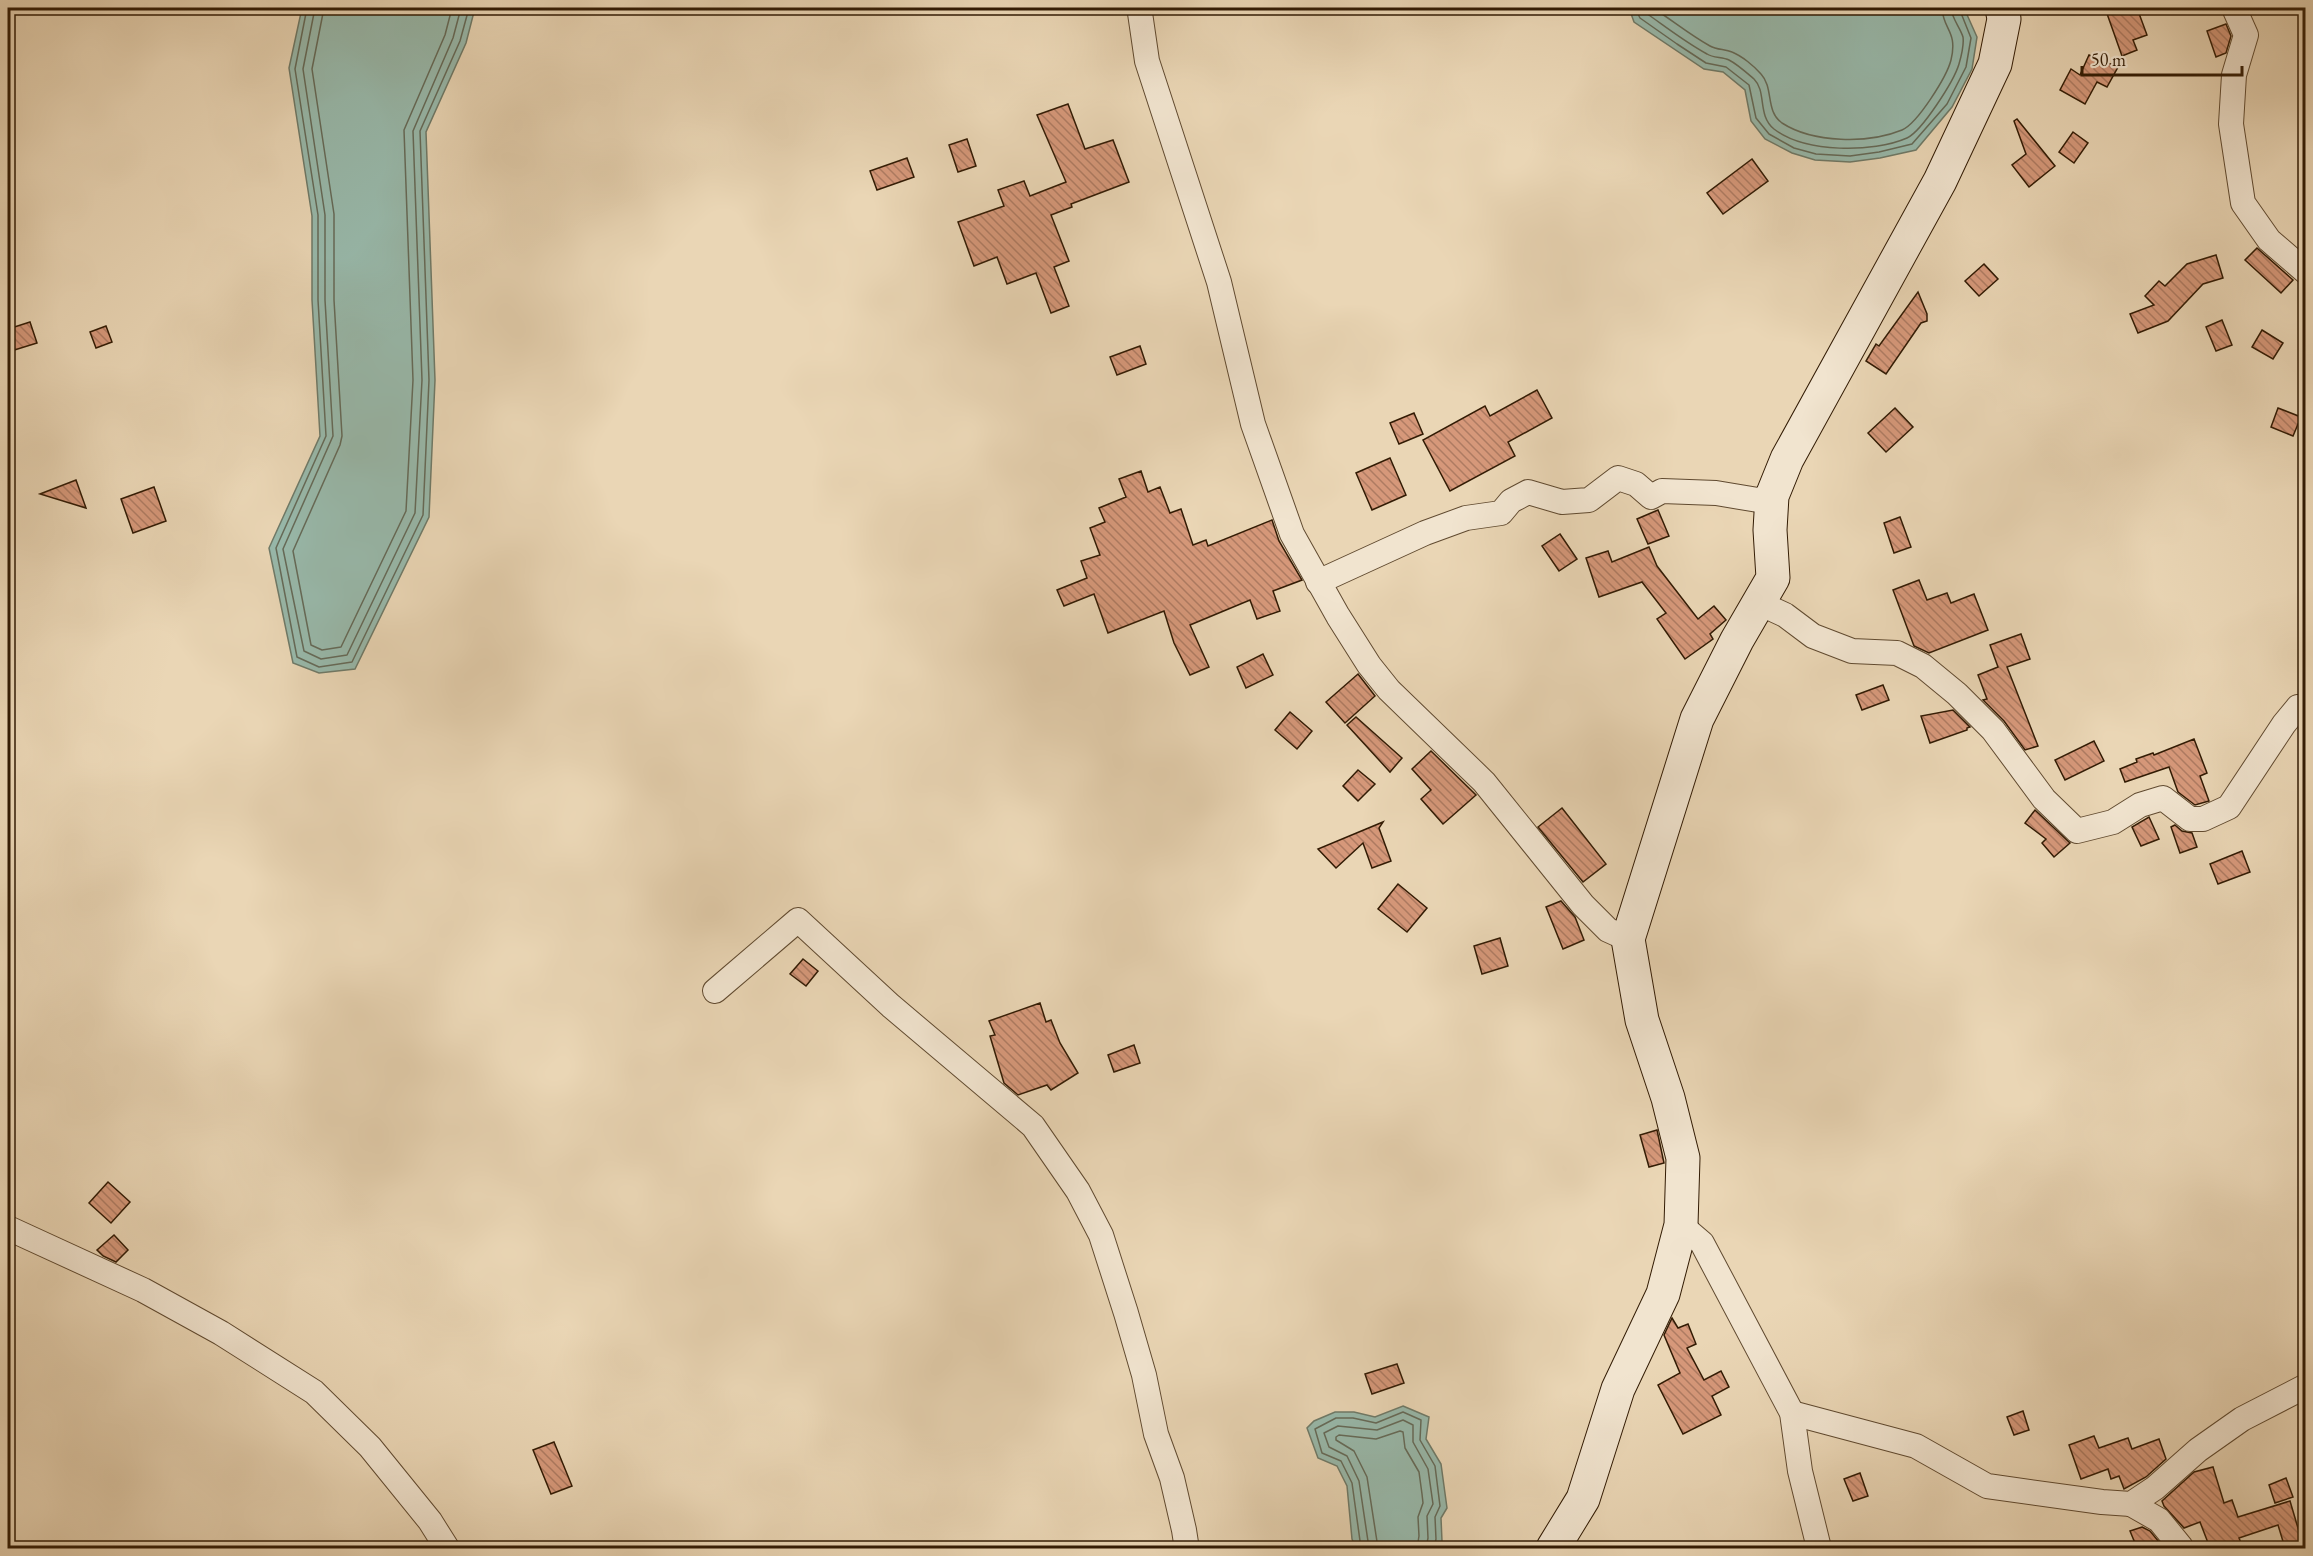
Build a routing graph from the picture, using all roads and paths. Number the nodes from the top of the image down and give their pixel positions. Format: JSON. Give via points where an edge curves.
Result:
{"nodes":[{"id":1,"x":1142,"y":8,"type":"edge"},
{"id":2,"x":2002,"y":8,"type":"edge"},
{"id":3,"x":2234,"y":8,"type":"edge"},
{"id":4,"x":2306,"y":272,"type":"edge"},
{"id":5,"x":1772,"y":496,"type":"junction"},
{"id":6,"x":1318,"y":582,"type":"junction"},
{"id":7,"x":1759,"y":603,"type":"junction"},
{"id":8,"x":2298,"y":707,"type":"dead end"},
{"id":9,"x":1628,"y":939,"type":"junction"},
{"id":10,"x":715,"y":991,"type":"dead end"},
{"id":11,"x":1681,"y":1224,"type":"junction"},
{"id":12,"x":8,"y":1228,"type":"edge"},
{"id":13,"x":2306,"y":1386,"type":"edge"},
{"id":14,"x":1792,"y":1413,"type":"junction"},
{"id":15,"x":2131,"y":1504,"type":"junction"},
{"id":16,"x":2181,"y":1547,"type":"dead end"},
{"id":17,"x":447,"y":1548,"type":"edge"},
{"id":18,"x":1184,"y":1548,"type":"edge"},
{"id":19,"x":1552,"y":1548,"type":"edge"},
{"id":20,"x":1819,"y":1548,"type":"edge"}],
"edges":[{"from":1,"to":6,"type":"street","via":[[1147,62],[1219,282],[1253,424],[1292,534]]},
{"from":2,"to":5,"type":"street","via":[[2004,19],[1995,64],[1940,181],[1787,459]]},
{"from":3,"to":4,"type":"street","via":[[2246,35],[2234,75],[2231,124],[2243,203],[2270,240]]},
{"from":5,"to":6,"type":"street","via":[[1758,500],[1662,490],[1651,497],[1636,484],[1618,478],[1589,500],[1562,502],[1528,492],[1511,501],[1501,513],[1466,518],[1425,533]]},
{"from":5,"to":7,"type":"street","via":[[1773,578]]},
{"from":6,"to":9,"type":"street","via":[[1389,690],[1484,782],[1583,905],[1608,930]]},
{"from":7,"to":8,"type":"street","via":[[1785,615],[1813,636],[1851,651],[1897,653],[1923,666],[1993,730],[2044,799],[2077,831],[2113,822],[2140,805],[2163,798],[2190,819],[2203,819],[2229,807]]},
{"from":7,"to":9,"type":"street","via":[[1697,719]]},
{"from":9,"to":11,"type":"street","via":[[1642,1020],[1683,1158]]},
{"from":10,"to":18,"type":"street","via":[[798,920],[899,1013],[1033,1126],[1078,1191],[1101,1235],[1144,1375],[1156,1434],[1172,1478],[1184,1530]]},
{"from":11,"to":14,"type":"street","via":[[1702,1242]]},
{"from":11,"to":19,"type":"street","via":[[1663,1294],[1618,1389],[1583,1499]]},
{"from":12,"to":17,"type":"street","via":[[144,1290],[314,1392],[370,1448],[430,1521]]},
{"from":13,"to":15,"type":"street","via":[[2242,1419]]},
{"from":14,"to":15,"type":"street","via":[[1916,1446],[1987,1486]]},
{"from":14,"to":20,"type":"street","via":[[1800,1471]]},
{"from":15,"to":16,"type":"street","via":[[2159,1520]]}]}
